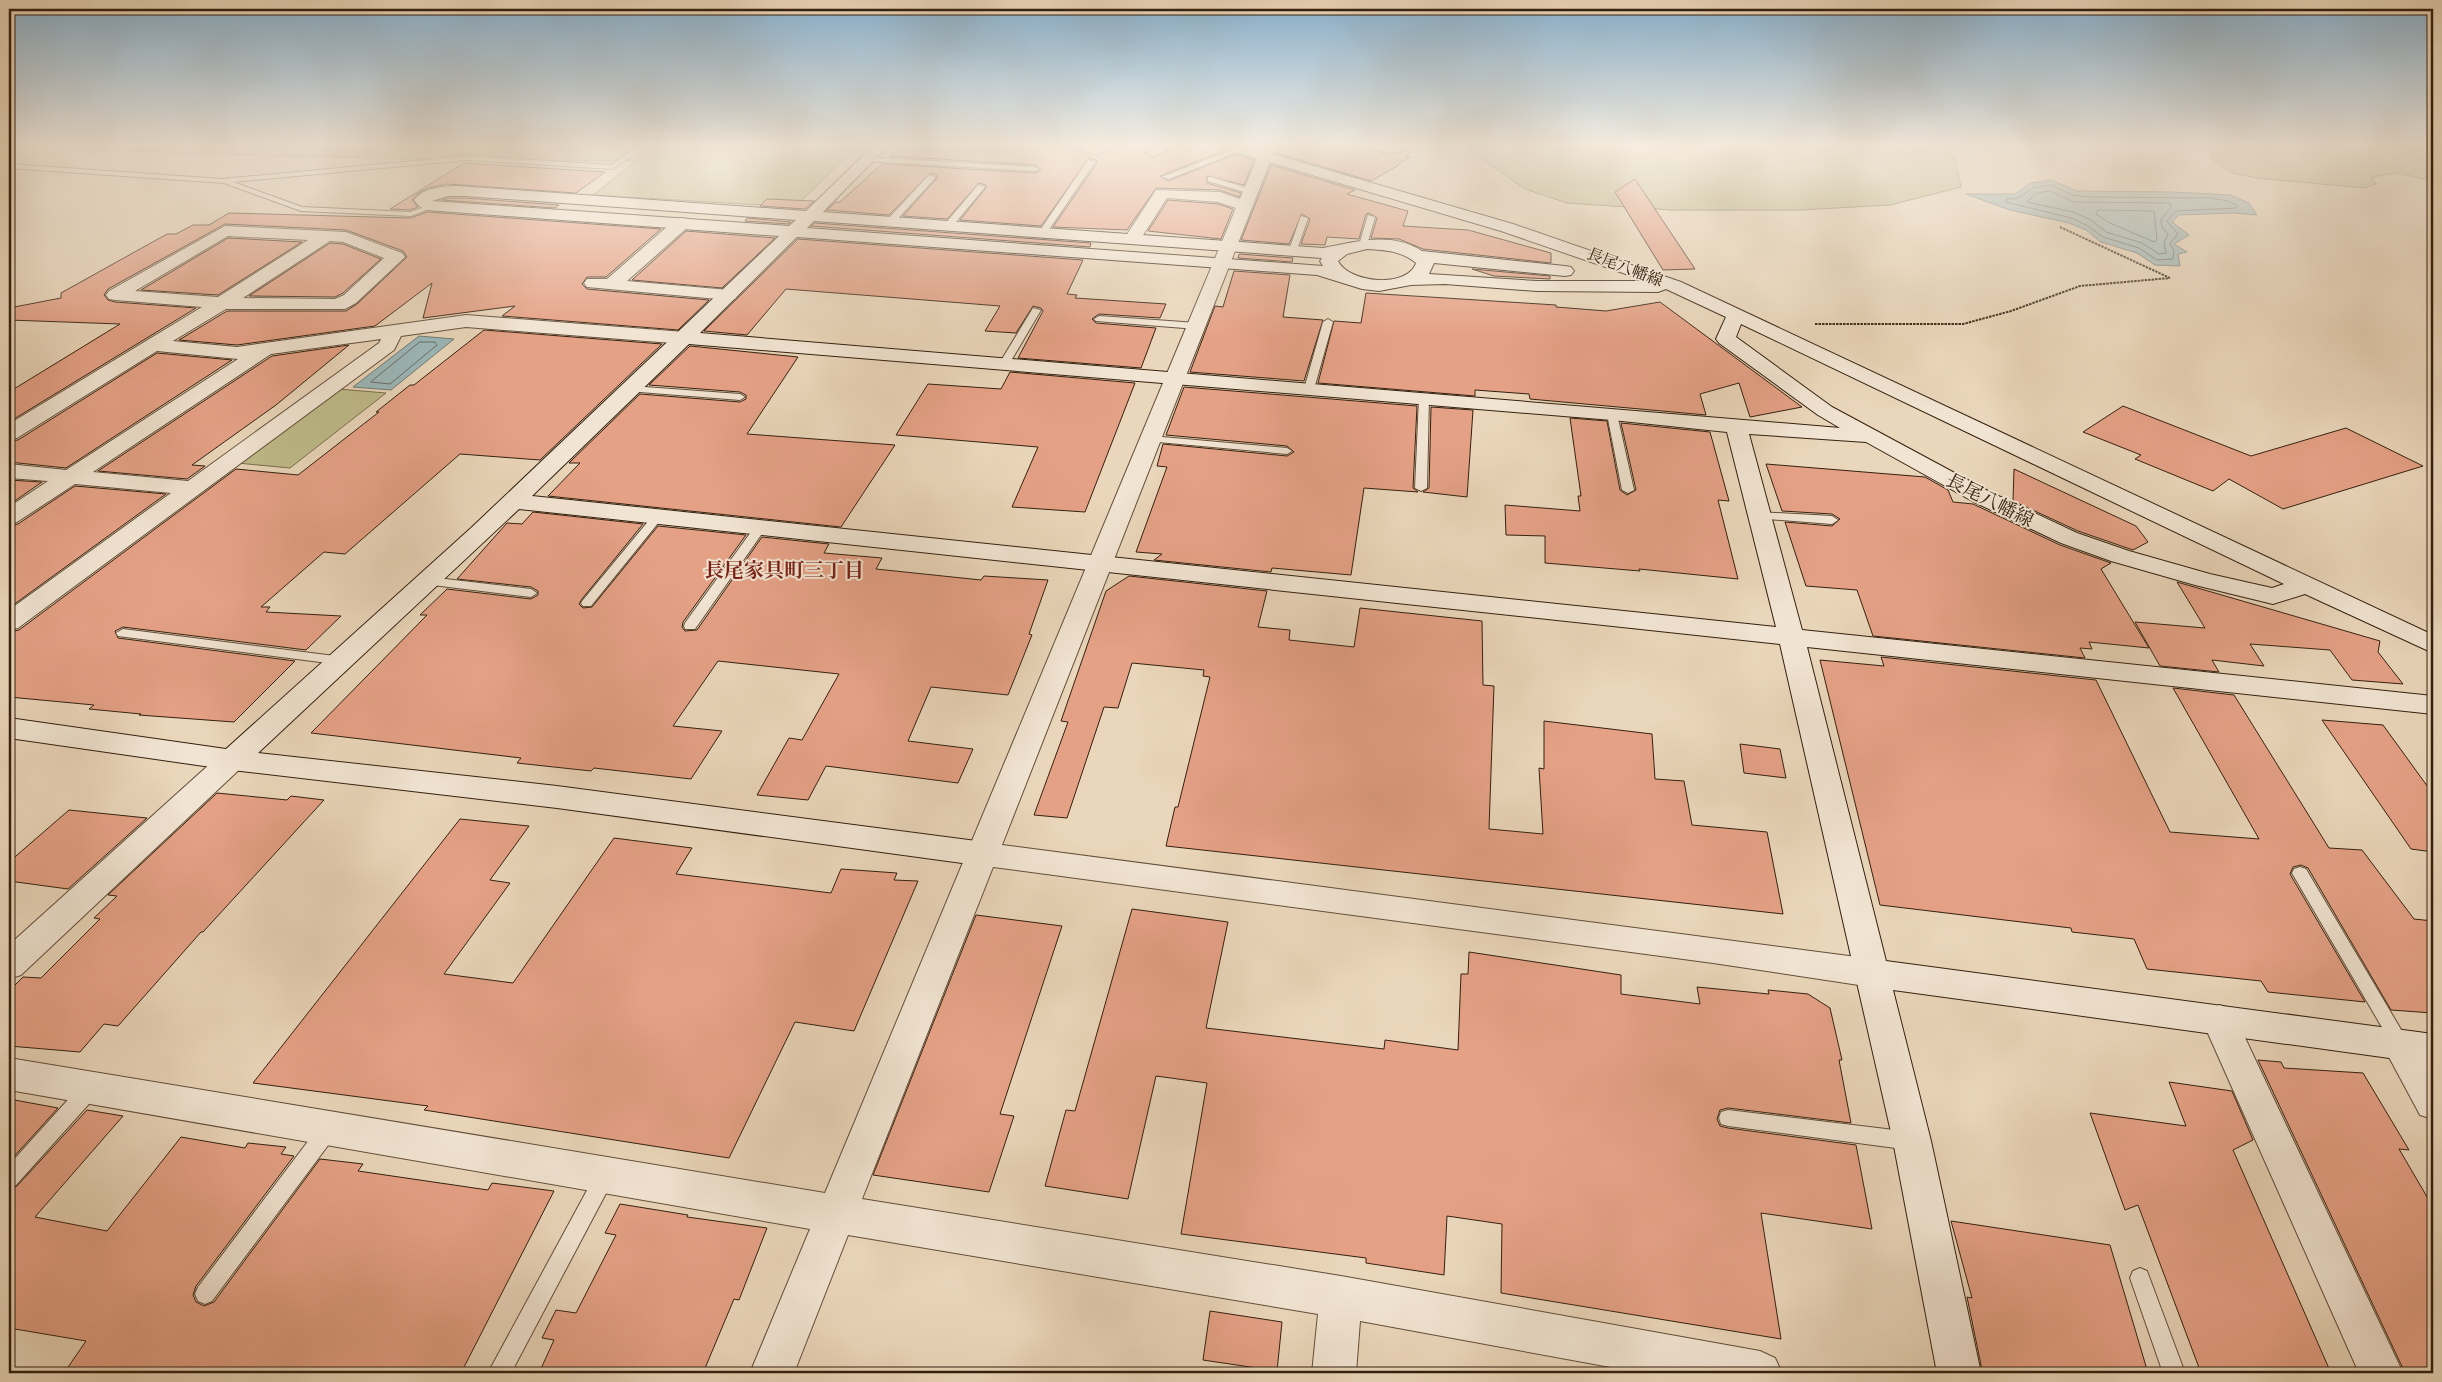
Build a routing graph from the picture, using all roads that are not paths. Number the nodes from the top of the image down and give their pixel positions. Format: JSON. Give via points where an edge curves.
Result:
{"nodes":[{"id":1,"x":300,"y":208,"type":"edge"},
{"id":2,"x":426,"y":208,"type":"edge"},
{"id":3,"x":483,"y":208,"type":"edge"},
{"id":4,"x":535,"y":208,"type":"edge"},
{"id":5,"x":677,"y":208,"type":"edge"},
{"id":6,"x":712,"y":208,"type":"edge"},
{"id":7,"x":818,"y":208,"type":"edge"},
{"id":8,"x":904,"y":208,"type":"edge"},
{"id":9,"x":962,"y":208,"type":"edge"},
{"id":10,"x":1059,"y":208,"type":"edge"},
{"id":11,"x":1152,"y":208,"type":"edge"},
{"id":12,"x":1244,"y":208,"type":"edge"},
{"id":13,"x":1448,"y":208,"type":"edge"},
{"id":14,"x":530,"y":212,"type":"junction"},
{"id":15,"x":810,"y":216,"type":"junction"},
{"id":16,"x":1371,"y":217,"type":"dead end"},
{"id":17,"x":1304,"y":218,"type":"dead end"},
{"id":18,"x":660,"y":222,"type":"junction"},
{"id":19,"x":891,"y":222,"type":"junction"},
{"id":20,"x":682,"y":223,"type":"junction"},
{"id":21,"x":948,"y":226,"type":"junction"},
{"id":22,"x":793,"y":231,"type":"junction"},
{"id":23,"x":1043,"y":232,"type":"junction"},
{"id":24,"x":1089,"y":236,"type":"junction"},
{"id":25,"x":326,"y":237,"type":"junction"},
{"id":26,"x":1132,"y":239,"type":"junction"},
{"id":27,"x":934,"y":242,"type":"junction"},
{"id":28,"x":1363,"y":245,"type":"junction"},
{"id":29,"x":1293,"y":250,"type":"junction"},
{"id":30,"x":1341,"y":250,"type":"junction"},
{"id":31,"x":1078,"y":252,"type":"junction"},
{"id":32,"x":1226,"y":254,"type":"junction"},
{"id":33,"x":1419,"y":256,"type":"junction"},
{"id":34,"x":1640,"y":272,"type":"junction"},
{"id":35,"x":1336,"y":274,"type":"junction"},
{"id":36,"x":1411,"y":280,"type":"junction"},
{"id":37,"x":593,"y":283,"type":"dead end"},
{"id":38,"x":612,"y":284,"type":"junction"},
{"id":39,"x":1675,"y":286,"type":"junction"},
{"id":40,"x":728,"y":295,"type":"junction"},
{"id":41,"x":222,"y":303,"type":"junction"},
{"id":42,"x":1036,"y":310,"type":"dead end"},
{"id":43,"x":1736,"y":315,"type":"junction"},
{"id":44,"x":1099,"y":319,"type":"dead end"},
{"id":45,"x":1328,"y":322,"type":"dead end"},
{"id":46,"x":1197,"y":326,"type":"junction"},
{"id":47,"x":394,"y":331,"type":"junction"},
{"id":48,"x":685,"y":338,"type":"junction"},
{"id":49,"x":152,"y":345,"type":"junction"},
{"id":50,"x":263,"y":350,"type":"junction"},
{"id":51,"x":1004,"y":364,"type":"junction"},
{"id":52,"x":1176,"y":378,"type":"junction"},
{"id":53,"x":631,"y":389,"type":"junction"},
{"id":54,"x":1308,"y":389,"type":"junction"},
{"id":55,"x":740,"y":396,"type":"dead end"},
{"id":56,"x":1424,"y":398,"type":"junction"},
{"id":57,"x":1612,"y":414,"type":"junction"},
{"id":58,"x":1736,"y":427,"type":"junction"},
{"id":59,"x":9,"y":433,"type":"edge"},
{"id":60,"x":1868,"y":436,"type":"junction"},
{"id":61,"x":1151,"y":440,"type":"junction"},
{"id":62,"x":1287,"y":451,"type":"dead end"},
{"id":63,"x":9,"y":470,"type":"edge"},
{"id":64,"x":71,"y":476,"type":"junction"},
{"id":65,"x":192,"y":488,"type":"junction"},
{"id":66,"x":1420,"y":488,"type":"dead end"},
{"id":67,"x":1628,"y":490,"type":"dead end"},
{"id":68,"x":512,"y":501,"type":"junction"},
{"id":69,"x":659,"y":514,"type":"junction"},
{"id":70,"x":1758,"y":516,"type":"junction"},
{"id":71,"x":9,"y":517,"type":"edge"},
{"id":72,"x":1832,"y":520,"type":"dead end"},
{"id":73,"x":760,"y":528,"type":"junction"},
{"id":74,"x":1101,"y":564,"type":"junction"},
{"id":75,"x":428,"y":581,"type":"junction"},
{"id":76,"x":2308,"y":585,"type":"junction"},
{"id":77,"x":531,"y":594,"type":"dead end"},
{"id":78,"x":588,"y":603,"type":"dead end"},
{"id":79,"x":10,"y":621,"type":"edge"},
{"id":80,"x":690,"y":626,"type":"dead end"},
{"id":81,"x":123,"y":633,"type":"dead end"},
{"id":82,"x":1792,"y":636,"type":"junction"},
{"id":83,"x":2433,"y":646,"type":"edge"},
{"id":84,"x":343,"y":661,"type":"junction"},
{"id":85,"x":2433,"y":705,"type":"edge"},
{"id":86,"x":9,"y":728,"type":"edge"},
{"id":87,"x":232,"y":760,"type":"junction"},
{"id":88,"x":984,"y":854,"type":"junction"},
{"id":89,"x":2300,"y":873,"type":"dead end"},
{"id":90,"x":9,"y":965,"type":"edge"},
{"id":91,"x":1872,"y":973,"type":"junction"},
{"id":92,"x":2220,"y":1020,"type":"junction"},
{"id":93,"x":2417,"y":1048,"type":"edge"},
{"id":94,"x":9,"y":1074,"type":"edge"},
{"id":95,"x":90,"y":1089,"type":"junction"},
{"id":96,"x":2433,"y":1103,"type":"edge"},
{"id":97,"x":1728,"y":1118,"type":"dead end"},
{"id":98,"x":328,"y":1130,"type":"junction"},
{"id":99,"x":1912,"y":1141,"type":"junction"},
{"id":100,"x":605,"y":1176,"type":"junction"},
{"id":101,"x":9,"y":1179,"type":"edge"},
{"id":102,"x":838,"y":1213,"type":"junction"},
{"id":103,"x":2140,"y":1278,"type":"dead end"},
{"id":104,"x":205,"y":1294,"type":"dead end"},
{"id":105,"x":1341,"y":1297,"type":"junction"},
{"id":106,"x":499,"y":1373,"type":"edge"},
{"id":107,"x":772,"y":1373,"type":"edge"},
{"id":108,"x":1334,"y":1373,"type":"edge"},
{"id":109,"x":1760,"y":1373,"type":"edge"},
{"id":110,"x":1959,"y":1373,"type":"edge"},
{"id":111,"x":2174,"y":1373,"type":"edge"},
{"id":112,"x":2381,"y":1373,"type":"edge"}],
"edges":[{"from":1,"to":2,"type":"lane","via":[[411,214]]},
{"from":3,"to":14,"type":"street"},
{"from":4,"to":14,"type":"street"},
{"from":5,"to":18,"type":"street"},
{"from":6,"to":15,"type":"street"},
{"from":7,"to":15,"type":"street"},
{"from":8,"to":19,"type":"lane"},
{"from":9,"to":21,"type":"lane"},
{"from":10,"to":23,"type":"lane"},
{"from":11,"to":26,"type":"street"},
{"from":12,"to":32,"type":"street"},
{"from":13,"to":34,"type":"street","name":"長尾八幡線"},
{"from":14,"to":18,"type":"street"},
{"from":15,"to":19,"type":"street"},
{"from":15,"to":22,"type":"street"},
{"from":16,"to":28,"type":"lane"},
{"from":17,"to":29,"type":"lane"},
{"from":18,"to":20,"type":"street"},
{"from":19,"to":21,"type":"street"},
{"from":20,"to":22,"type":"street"},
{"from":20,"to":38,"type":"street"},
{"from":21,"to":23,"type":"street"},
{"from":21,"to":27,"type":"street"},
{"from":22,"to":27,"type":"street"},
{"from":22,"to":40,"type":"street"},
{"from":23,"to":24,"type":"street"},
{"from":24,"to":26,"type":"street"},
{"from":24,"to":31,"type":"street"},
{"from":25,"to":41,"type":"street"},
{"from":25,"to":41,"type":"street","via":[[346,237],[396,257],[350,299],[338,305]]},
{"from":25,"to":41,"type":"street","via":[[225,231],[114,295]]},
{"from":26,"to":32,"type":"street"},
{"from":27,"to":31,"type":"street"},
{"from":28,"to":30,"type":"street"},
{"from":28,"to":33,"type":"street","via":[[1397,247]]},
{"from":29,"to":30,"type":"street","via":[[1323,253]]},
{"from":29,"to":32,"type":"street"},
{"from":30,"to":35,"type":"street","via":[[1329,261]]},
{"from":31,"to":32,"type":"street"},
{"from":32,"to":35,"type":"street"},
{"from":32,"to":46,"type":"street"},
{"from":33,"to":34,"type":"street","via":[[1600,275]]},
{"from":33,"to":36,"type":"street","via":[[1425,262],[1425,269]]},
{"from":34,"to":39,"type":"street","name":"長尾八幡線"},
{"from":35,"to":36,"type":"street","via":[[1348,280],[1380,285]]},
{"from":36,"to":39,"type":"street","via":[[1445,279],[1537,286]]},
{"from":37,"to":38,"type":"street"},
{"from":38,"to":40,"type":"street"},
{"from":39,"to":43,"type":"street","name":"長尾八幡線"},
{"from":40,"to":48,"type":"street"},
{"from":41,"to":49,"type":"street"},
{"from":42,"to":51,"type":"lane"},
{"from":43,"to":60,"type":"street","name":"長尾八幡線","via":[[1726,339],[1824,410]]},
{"from":43,"to":76,"type":"street","name":"長尾八幡線"},
{"from":44,"to":46,"type":"lane"},
{"from":45,"to":54,"type":"lane"},
{"from":46,"to":52,"type":"street"},
{"from":47,"to":48,"type":"street","via":[[466,321]]},
{"from":47,"to":50,"type":"street"},
{"from":47,"to":65,"type":"street","via":[[387,346]]},
{"from":48,"to":51,"type":"street"},
{"from":48,"to":53,"type":"street"},
{"from":49,"to":50,"type":"street","via":[[237,353]]},
{"from":49,"to":59,"type":"street"},
{"from":50,"to":64,"type":"street"},
{"from":51,"to":52,"type":"street"},
{"from":52,"to":54,"type":"street"},
{"from":52,"to":61,"type":"street"},
{"from":53,"to":55,"type":"lane"},
{"from":53,"to":68,"type":"street"},
{"from":54,"to":56,"type":"street"},
{"from":56,"to":57,"type":"street"},
{"from":56,"to":66,"type":"lane"},
{"from":57,"to":58,"type":"street"},
{"from":57,"to":67,"type":"lane"},
{"from":58,"to":60,"type":"street"},
{"from":58,"to":70,"type":"street"},
{"from":60,"to":76,"type":"street","name":"長尾八幡線","via":[[2020,516],[2120,556],[2273,596]]},
{"from":61,"to":62,"type":"lane"},
{"from":61,"to":74,"type":"street"},
{"from":63,"to":64,"type":"street"},
{"from":64,"to":65,"type":"street"},
{"from":64,"to":71,"type":"street"},
{"from":65,"to":79,"type":"street"},
{"from":68,"to":69,"type":"street"},
{"from":68,"to":75,"type":"street"},
{"from":69,"to":73,"type":"street"},
{"from":69,"to":78,"type":"lane"},
{"from":70,"to":72,"type":"lane"},
{"from":70,"to":82,"type":"street"},
{"from":73,"to":74,"type":"street"},
{"from":73,"to":80,"type":"lane"},
{"from":74,"to":82,"type":"street"},
{"from":74,"to":88,"type":"street"},
{"from":75,"to":77,"type":"lane"},
{"from":75,"to":84,"type":"street"},
{"from":76,"to":83,"type":"street","name":"長尾八幡線"},
{"from":81,"to":84,"type":"lane"},
{"from":82,"to":85,"type":"street"},
{"from":82,"to":91,"type":"street"},
{"from":84,"to":87,"type":"street"},
{"from":86,"to":87,"type":"street"},
{"from":87,"to":88,"type":"street","via":[[557,797]]},
{"from":87,"to":90,"type":"street"},
{"from":88,"to":91,"type":"street"},
{"from":88,"to":102,"type":"street"},
{"from":89,"to":93,"type":"lane"},
{"from":91,"to":92,"type":"street"},
{"from":91,"to":99,"type":"street"},
{"from":92,"to":93,"type":"street"},
{"from":92,"to":112,"type":"street"},
{"from":93,"to":96,"type":"street"},
{"from":94,"to":95,"type":"street"},
{"from":95,"to":98,"type":"street"},
{"from":95,"to":101,"type":"lane"},
{"from":97,"to":99,"type":"lane"},
{"from":98,"to":100,"type":"street"},
{"from":98,"to":104,"type":"lane"},
{"from":99,"to":110,"type":"street"},
{"from":100,"to":102,"type":"street"},
{"from":100,"to":106,"type":"lane"},
{"from":102,"to":105,"type":"street"},
{"from":102,"to":107,"type":"street"},
{"from":103,"to":111,"type":"lane"},
{"from":105,"to":108,"type":"street"},
{"from":105,"to":109,"type":"street","via":[[1617,1357]]}]}
